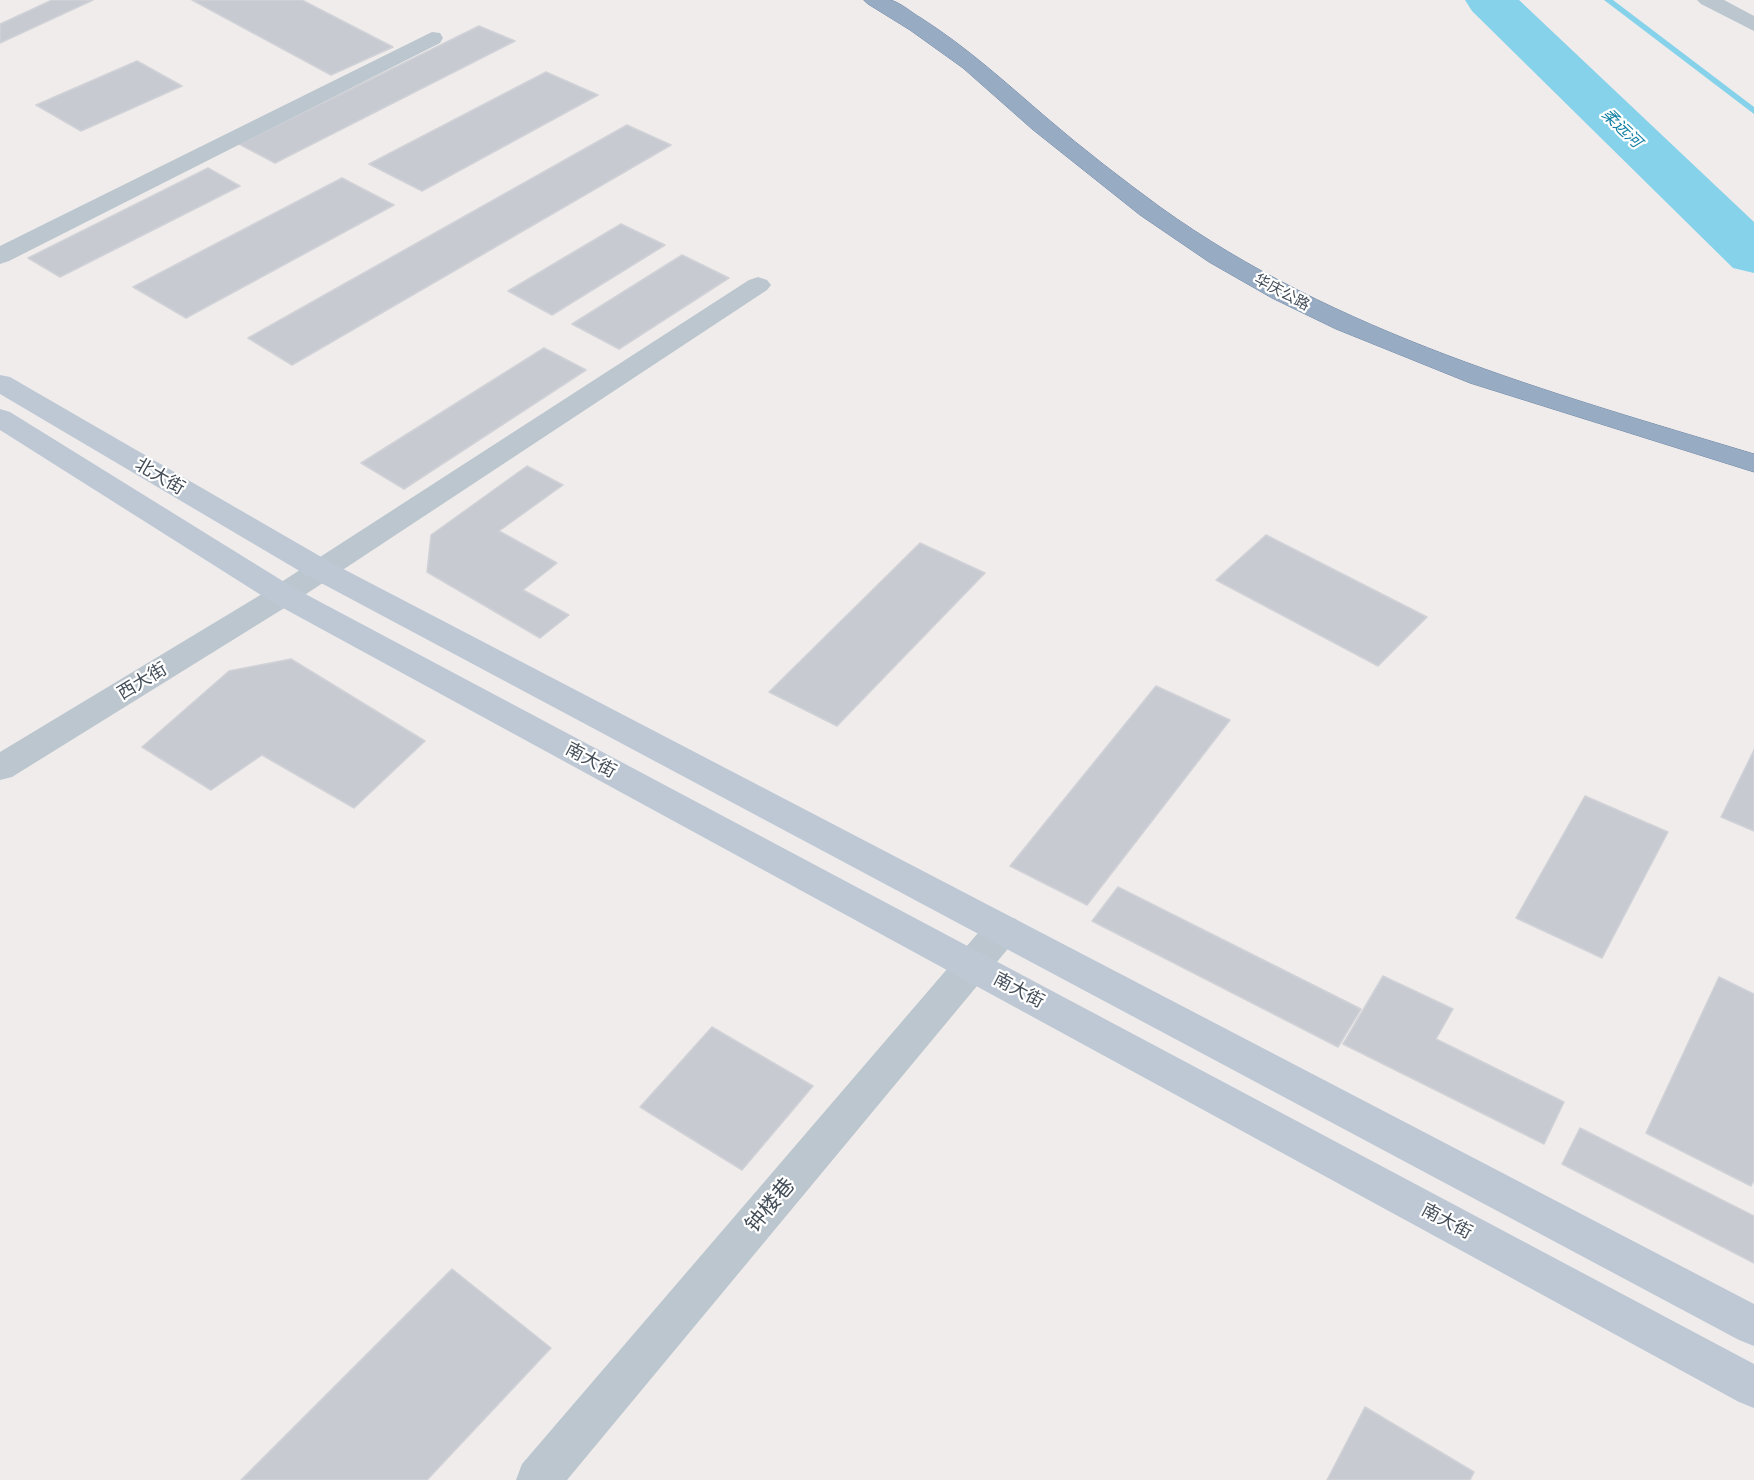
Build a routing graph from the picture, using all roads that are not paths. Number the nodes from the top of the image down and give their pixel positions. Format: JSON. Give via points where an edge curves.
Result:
{"nodes":[{"id":1,"x":875,"y":0,"type":"edge"},
{"id":2,"x":893,"y":0,"type":"edge"},
{"id":3,"x":1708,"y":0,"type":"edge"},
{"id":4,"x":1754,"y":25,"type":"edge"},
{"id":5,"x":432,"y":38,"type":"dead end"},
{"id":6,"x":0,"y":256,"type":"edge"},
{"id":7,"x":758,"y":285,"type":"dead end"},
{"id":8,"x":0,"y":383,"type":"edge"},
{"id":9,"x":0,"y":418,"type":"edge"},
{"id":10,"x":1754,"y":451,"type":"edge"},
{"id":11,"x":1754,"y":463,"type":"edge"},
{"id":12,"x":319,"y":569,"type":"junction"},
{"id":13,"x":283,"y":595,"type":"junction"},
{"id":14,"x":0,"y":768,"type":"edge"},
{"id":15,"x":1003,"y":929,"type":"junction"},
{"id":16,"x":973,"y":965,"type":"junction"},
{"id":17,"x":1754,"y":1326,"type":"edge"},
{"id":18,"x":1754,"y":1387,"type":"edge"},
{"id":19,"x":538,"y":1480,"type":"edge"}],
"edges":[{"from":1,"to":11,"type":"highway","name":"华庆公路","via":[[983,73],[1169,225],[1268,285],[1340,322],[1450,367]]},
{"from":2,"to":10,"type":"highway","name":"华庆公路","via":[[994,68],[1114,169],[1181,219],[1279,278],[1357,317],[1446,354]]},
{"from":3,"to":4,"type":"street"},
{"from":5,"to":6,"type":"street"},
{"from":7,"to":12,"type":"street","name":"西大街"},
{"from":8,"to":12,"type":"main road","name":"北大街"},
{"from":9,"to":13,"type":"main road","name":"北大街"},
{"from":12,"to":13,"type":"street","name":"西大街"},
{"from":12,"to":15,"type":"main road"},
{"from":13,"to":14,"type":"street","name":"西大街"},
{"from":13,"to":16,"type":"main road","name":"南大街"},
{"from":15,"to":16,"type":"street","name":"钟楼巷"},
{"from":15,"to":17,"type":"main road"},
{"from":16,"to":18,"type":"main road","name":"南大街"},
{"from":16,"to":19,"type":"street","name":"钟楼巷"}]}
